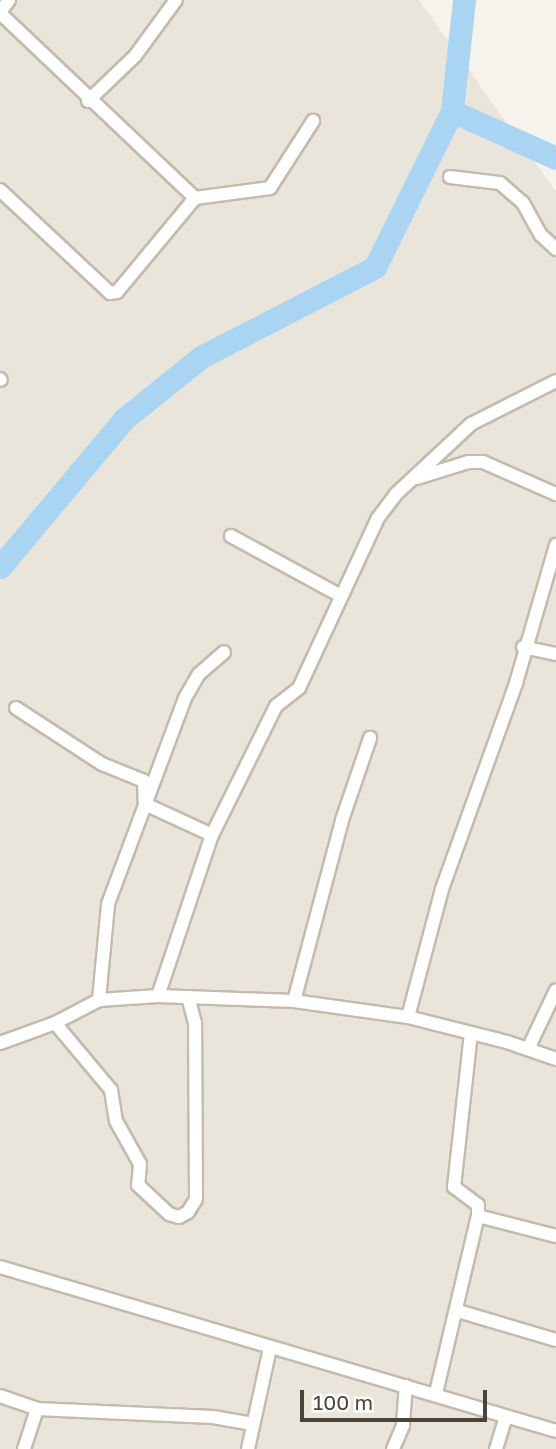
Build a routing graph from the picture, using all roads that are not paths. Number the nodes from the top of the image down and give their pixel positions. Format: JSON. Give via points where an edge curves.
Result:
{"nodes":[{"id":1,"x":9,"y":0,"type":"edge"},
{"id":2,"x":176,"y":0,"type":"edge"},
{"id":3,"x":0,"y":12,"type":"edge"},
{"id":4,"x":88,"y":101,"type":"junction"},
{"id":5,"x":313,"y":121,"type":"dead end"},
{"id":6,"x":450,"y":177,"type":"dead end"},
{"id":7,"x":0,"y":190,"type":"edge"},
{"id":8,"x":195,"y":198,"type":"junction"},
{"id":9,"x":556,"y":249,"type":"edge"},
{"id":10,"x":556,"y":381,"type":"edge"},
{"id":11,"x":413,"y":479,"type":"junction"},
{"id":12,"x":556,"y":494,"type":"edge"},
{"id":13,"x":231,"y":536,"type":"dead end"},
{"id":14,"x":556,"y":545,"type":"edge"},
{"id":15,"x":339,"y":595,"type":"junction"},
{"id":16,"x":523,"y":647,"type":"junction"},
{"id":17,"x":224,"y":652,"type":"dead end"},
{"id":18,"x":556,"y":654,"type":"edge"},
{"id":19,"x":16,"y":708,"type":"dead end"},
{"id":20,"x":370,"y":738,"type":"dead end"},
{"id":21,"x":145,"y":804,"type":"junction"},
{"id":22,"x":212,"y":835,"type":"junction"},
{"id":23,"x":556,"y":990,"type":"edge"},
{"id":24,"x":158,"y":996,"type":"junction"},
{"id":25,"x":188,"y":998,"type":"junction"},
{"id":26,"x":99,"y":1000,"type":"junction"},
{"id":27,"x":293,"y":1001,"type":"junction"},
{"id":28,"x":408,"y":1017,"type":"junction"},
{"id":29,"x":55,"y":1023,"type":"junction"},
{"id":30,"x":471,"y":1033,"type":"junction"},
{"id":31,"x":0,"y":1043,"type":"edge"},
{"id":32,"x":528,"y":1049,"type":"junction"},
{"id":33,"x":556,"y":1059,"type":"edge"},
{"id":34,"x":478,"y":1216,"type":"junction"},
{"id":35,"x":556,"y":1236,"type":"edge"},
{"id":36,"x":0,"y":1267,"type":"edge"},
{"id":37,"x":458,"y":1311,"type":"junction"},
{"id":38,"x":556,"y":1340,"type":"edge"},
{"id":39,"x":270,"y":1348,"type":"junction"},
{"id":40,"x":406,"y":1386,"type":"junction"},
{"id":41,"x":436,"y":1393,"type":"junction"},
{"id":42,"x":0,"y":1395,"type":"edge"},
{"id":43,"x":37,"y":1409,"type":"junction"},
{"id":44,"x":506,"y":1417,"type":"junction"},
{"id":45,"x":251,"y":1424,"type":"junction"},
{"id":46,"x":556,"y":1431,"type":"edge"},
{"id":47,"x":24,"y":1449,"type":"edge"},
{"id":48,"x":248,"y":1449,"type":"edge"},
{"id":49,"x":393,"y":1449,"type":"edge"},
{"id":50,"x":496,"y":1449,"type":"edge"}],
"edges":[{"from":1,"to":3,"type":"street"},
{"from":2,"to":4,"type":"street","via":[[135,56]]},
{"from":3,"to":4,"type":"street"},
{"from":4,"to":8,"type":"street"},
{"from":5,"to":8,"type":"street","via":[[270,188]]},
{"from":6,"to":9,"type":"street","via":[[500,183],[523,203],[541,235]]},
{"from":7,"to":8,"type":"street","via":[[110,293],[120,288]]},
{"from":10,"to":11,"type":"street","via":[[471,424]]},
{"from":11,"to":12,"type":"street","via":[[468,462],[483,462]]},
{"from":11,"to":15,"type":"street","via":[[378,517]]},
{"from":13,"to":15,"type":"street"},
{"from":14,"to":16,"type":"street"},
{"from":15,"to":22,"type":"street","via":[[299,688],[276,706]]},
{"from":16,"to":18,"type":"street"},
{"from":16,"to":28,"type":"street","via":[[516,683],[442,889]]},
{"from":17,"to":21,"type":"street","via":[[199,674],[185,698]]},
{"from":19,"to":21,"type":"street","via":[[102,764],[144,781]]},
{"from":20,"to":27,"type":"street","via":[[342,820]]},
{"from":21,"to":22,"type":"street"},
{"from":21,"to":26,"type":"street","via":[[108,904]]},
{"from":22,"to":24,"type":"street"},
{"from":23,"to":32,"type":"street"},
{"from":24,"to":25,"type":"street"},
{"from":24,"to":26,"type":"street"},
{"from":25,"to":27,"type":"street"},
{"from":25,"to":29,"type":"street","via":[[195,1023],[196,1199],[179,1217],[169,1214],[138,1185],[140,1164],[116,1121],[111,1090]]},
{"from":26,"to":29,"type":"street"},
{"from":27,"to":28,"type":"street"},
{"from":28,"to":30,"type":"street"},
{"from":29,"to":31,"type":"street"},
{"from":30,"to":32,"type":"street"},
{"from":30,"to":34,"type":"street","via":[[454,1187],[478,1205]]},
{"from":32,"to":33,"type":"street"},
{"from":34,"to":35,"type":"street"},
{"from":34,"to":37,"type":"street"},
{"from":36,"to":39,"type":"street"},
{"from":37,"to":38,"type":"street"},
{"from":37,"to":41,"type":"street"},
{"from":39,"to":40,"type":"street"},
{"from":39,"to":45,"type":"street"},
{"from":40,"to":41,"type":"street"},
{"from":40,"to":49,"type":"street","via":[[403,1425]]},
{"from":41,"to":44,"type":"street"},
{"from":42,"to":43,"type":"street"},
{"from":43,"to":45,"type":"street","via":[[213,1417]]},
{"from":43,"to":47,"type":"street"},
{"from":44,"to":46,"type":"street"},
{"from":44,"to":50,"type":"street"},
{"from":45,"to":48,"type":"street"}]}
